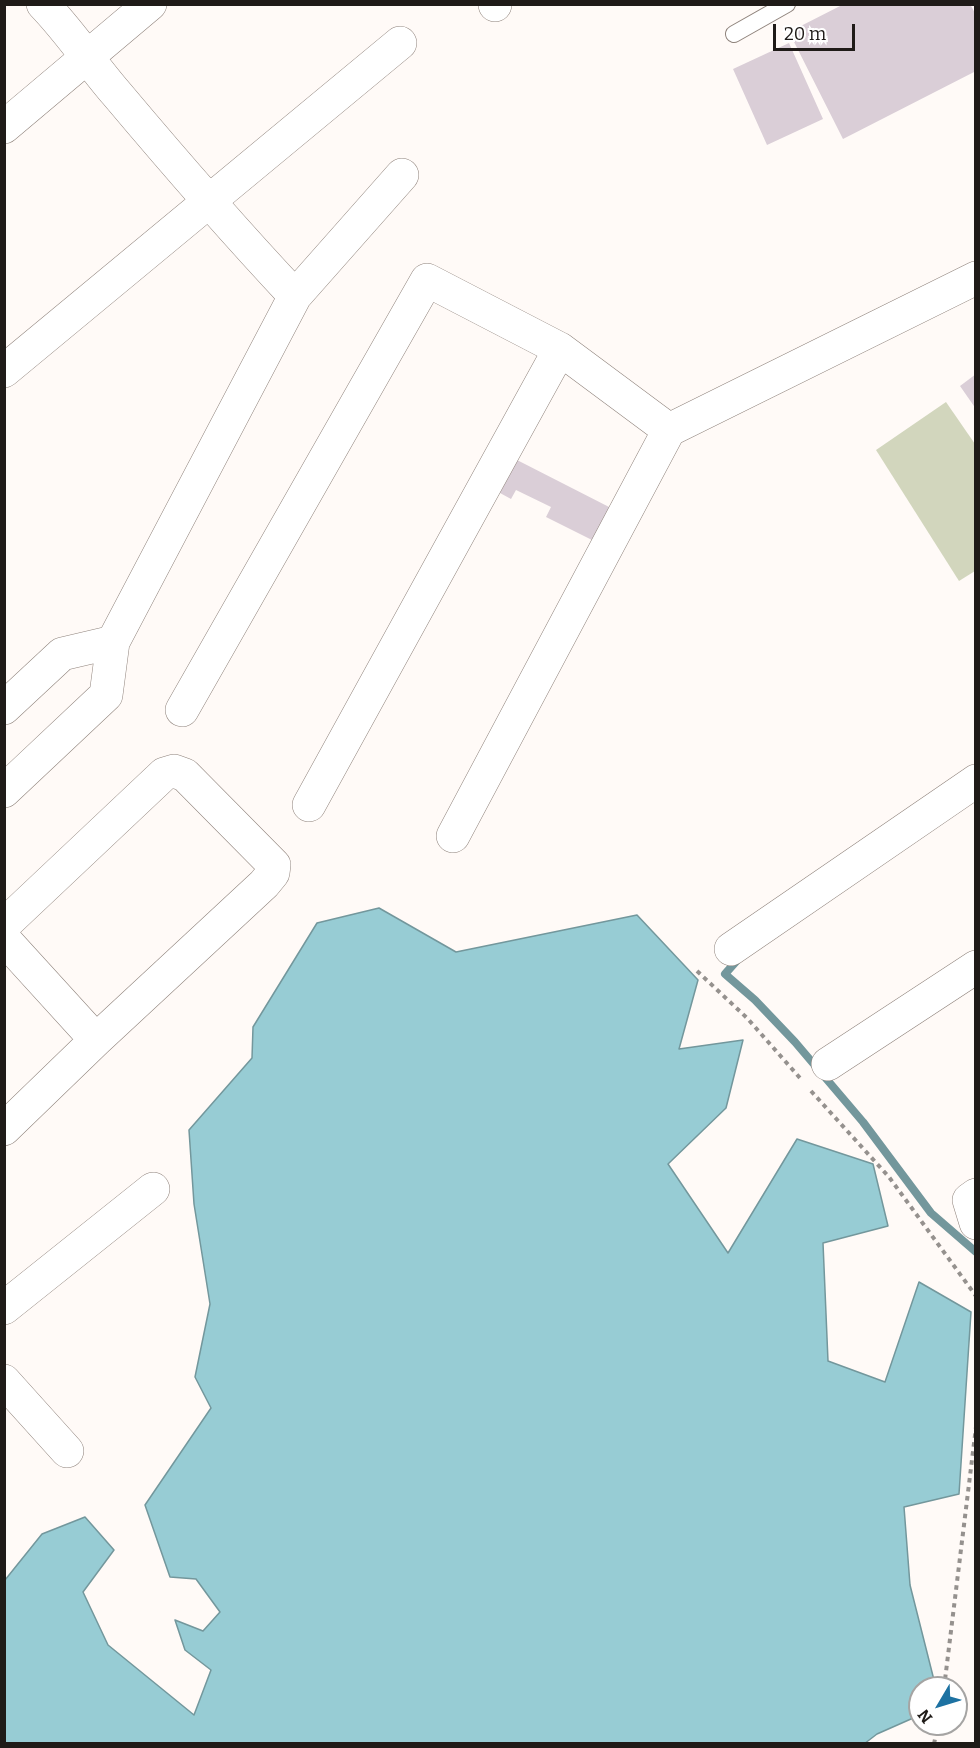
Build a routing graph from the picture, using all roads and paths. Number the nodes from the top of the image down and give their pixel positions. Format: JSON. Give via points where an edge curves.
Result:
{"nodes":[{"id":1,"x":43,"y":4,"type":"edge"},
{"id":2,"x":150,"y":4,"type":"edge"},
{"id":3,"x":787,"y":4,"type":"edge"},
{"id":4,"x":734,"y":34,"type":"dead end"},
{"id":5,"x":400,"y":43,"type":"dead end"},
{"id":6,"x":86,"y":59,"type":"junction"},
{"id":7,"x":4,"y":127,"type":"edge"},
{"id":8,"x":402,"y":175,"type":"dead end"},
{"id":9,"x":207,"y":201,"type":"junction"},
{"id":10,"x":975,"y":278,"type":"edge"},
{"id":11,"x":295,"y":296,"type":"junction"},
{"id":12,"x":560,"y":349,"type":"junction"},
{"id":13,"x":4,"y":371,"type":"edge"},
{"id":14,"x":669,"y":430,"type":"junction"},
{"id":15,"x":113,"y":642,"type":"junction"},
{"id":16,"x":4,"y":708,"type":"edge"},
{"id":17,"x":182,"y":710,"type":"dead end"},
{"id":18,"x":975,"y":781,"type":"edge"},
{"id":19,"x":4,"y":791,"type":"edge"},
{"id":20,"x":309,"y":805,"type":"dead end"},
{"id":21,"x":453,"y":836,"type":"dead end"},
{"id":22,"x":6,"y":942,"type":"edge"},
{"id":23,"x":731,"y":949,"type":"dead end"},
{"id":24,"x":975,"y":967,"type":"edge"},
{"id":25,"x":697,"y":971,"type":"dead end"},
{"id":26,"x":96,"y":1040,"type":"junction"},
{"id":27,"x":828,"y":1064,"type":"dead end"},
{"id":28,"x":4,"y":1129,"type":"edge"},
{"id":29,"x":153,"y":1190,"type":"dead end"},
{"id":30,"x":975,"y":1195,"type":"edge"},
{"id":31,"x":975,"y":1223,"type":"edge"},
{"id":32,"x":975,"y":1296,"type":"edge"},
{"id":33,"x":4,"y":1308,"type":"edge"},
{"id":34,"x":4,"y":1381,"type":"edge"},
{"id":35,"x":975,"y":1427,"type":"edge"},
{"id":36,"x":67,"y":1451,"type":"dead end"},
{"id":37,"x":945,"y":1676,"type":"edge"}],
"edges":[{"from":1,"to":6,"type":"street"},
{"from":2,"to":6,"type":"street"},
{"from":3,"to":4,"type":"lane"},
{"from":5,"to":9,"type":"street"},
{"from":6,"to":7,"type":"street"},
{"from":6,"to":9,"type":"street"},
{"from":8,"to":11,"type":"street"},
{"from":9,"to":11,"type":"street"},
{"from":9,"to":13,"type":"street"},
{"from":10,"to":14,"type":"street"},
{"from":11,"to":15,"type":"street"},
{"from":12,"to":14,"type":"street"},
{"from":12,"to":17,"type":"street","via":[[427,280]]},
{"from":12,"to":20,"type":"street"},
{"from":14,"to":21,"type":"street"},
{"from":15,"to":16,"type":"street","via":[[62,654]]},
{"from":15,"to":19,"type":"street","via":[[106,695]]},
{"from":18,"to":23,"type":"street"},
{"from":22,"to":26,"type":"street"},
{"from":22,"to":26,"type":"street","via":[[164,774],[174,771],[185,775],[274,865],[264,884]]},
{"from":24,"to":27,"type":"street"},
{"from":25,"to":32,"type":"path","via":[[747,1018],[889,1177]]},
{"from":26,"to":28,"type":"street"},
{"from":29,"to":33,"type":"street"},
{"from":30,"to":31,"type":"street","via":[[969,1200]]},
{"from":34,"to":36,"type":"street"},
{"from":35,"to":37,"type":"path"}]}
